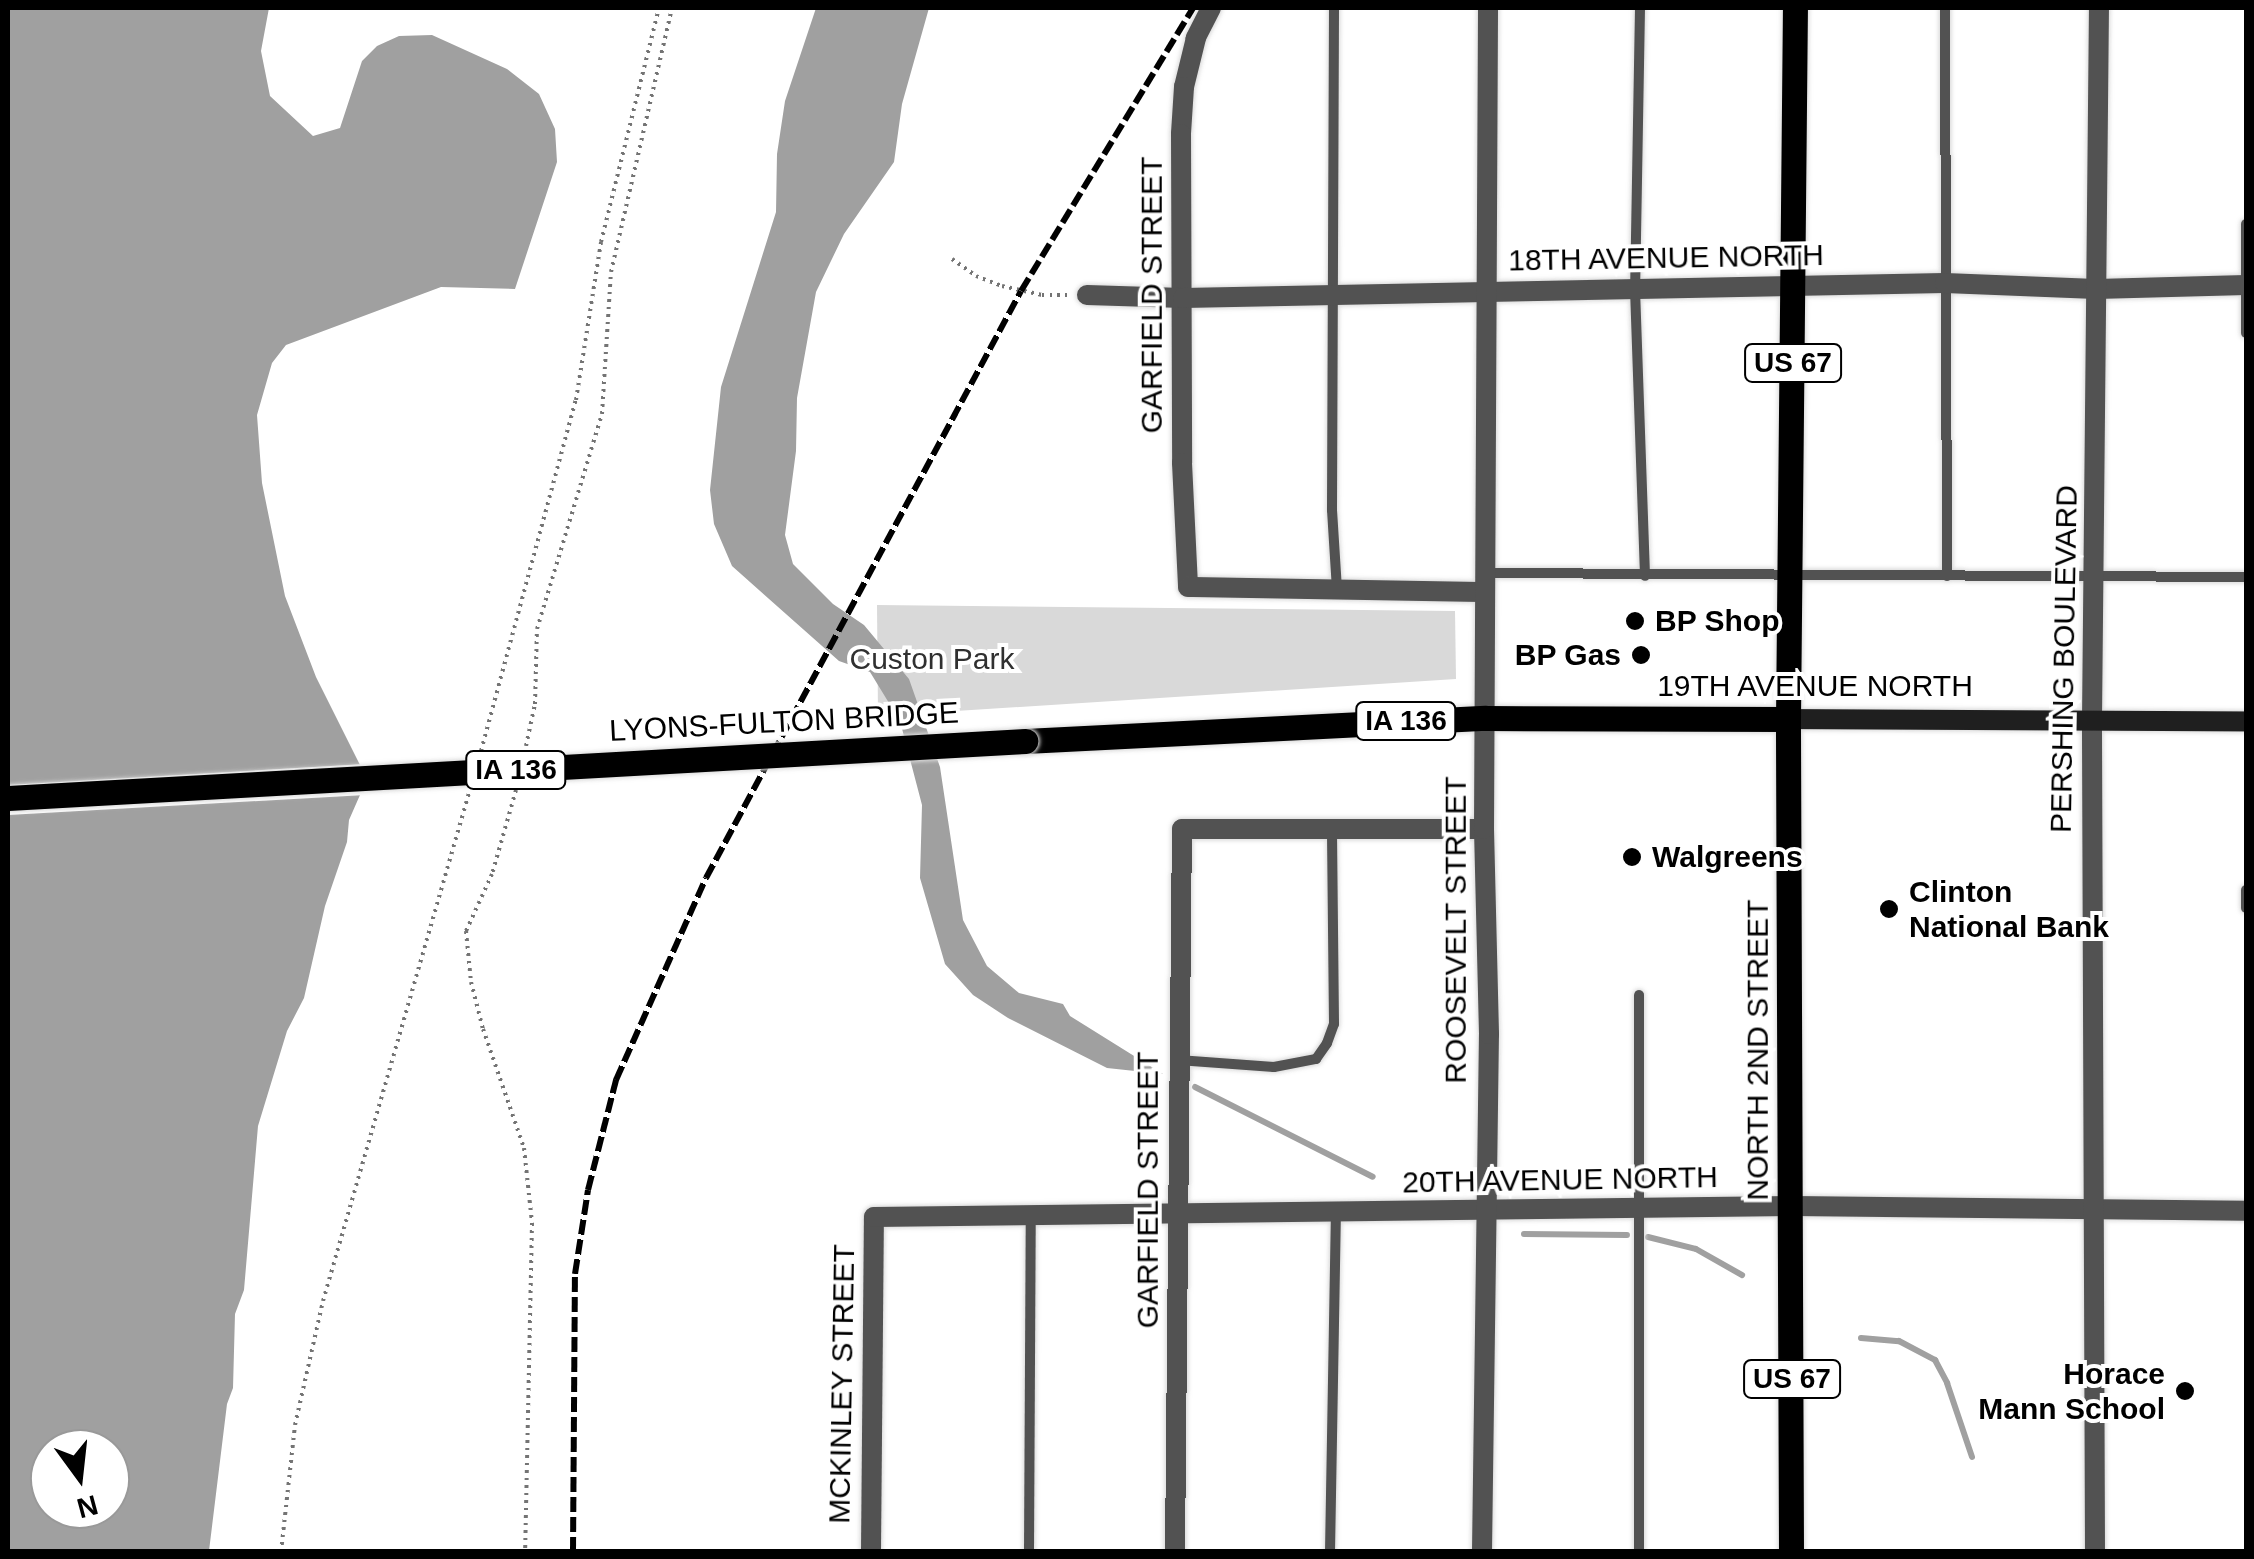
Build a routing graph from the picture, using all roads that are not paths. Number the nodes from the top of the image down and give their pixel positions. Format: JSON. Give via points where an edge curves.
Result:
{"nodes":[{"id":1,"x":1211,"y":8,"type":"edge"},
{"id":2,"x":1334,"y":8,"type":"edge"},
{"id":3,"x":1488,"y":8,"type":"edge"},
{"id":4,"x":1640,"y":8,"type":"edge"},
{"id":5,"x":1795,"y":8,"type":"edge"},
{"id":6,"x":1945,"y":8,"type":"edge"},
{"id":7,"x":2099,"y":8,"type":"edge"},
{"id":8,"x":2246,"y":224,"type":"edge"},
{"id":9,"x":1945,"y":284,"type":"junction"},
{"id":10,"x":2246,"y":284,"type":"edge"},
{"id":11,"x":1794,"y":286,"type":"junction"},
{"id":12,"x":1636,"y":289,"type":"junction"},
{"id":13,"x":2096,"y":289,"type":"junction"},
{"id":14,"x":1486,"y":291,"type":"junction"},
{"id":15,"x":1335,"y":294,"type":"junction"},
{"id":16,"x":1086,"y":295,"type":"road end"},
{"id":17,"x":1183,"y":298,"type":"junction"},
{"id":18,"x":2246,"y":332,"type":"edge"},
{"id":19,"x":1789,"y":575,"type":"junction"},
{"id":20,"x":1645,"y":576,"type":"junction"},
{"id":21,"x":1947,"y":576,"type":"junction"},
{"id":22,"x":2097,"y":576,"type":"junction"},
{"id":23,"x":2246,"y":577,"type":"edge"},
{"id":24,"x":1485,"y":582,"type":"junction"},
{"id":25,"x":1336,"y":589,"type":"junction"},
{"id":26,"x":1485,"y":718,"type":"junction"},
{"id":27,"x":1788,"y":719,"type":"junction"},
{"id":28,"x":2092,"y":720,"type":"junction"},
{"id":29,"x":2246,"y":721,"type":"edge"},
{"id":30,"x":1025,"y":742,"type":"joint"},
{"id":31,"x":8,"y":798,"type":"edge"},
{"id":32,"x":1484,"y":829,"type":"junction"},
{"id":33,"x":1332,"y":830,"type":"junction"},
{"id":34,"x":2246,"y":890,"type":"edge"},
{"id":35,"x":2246,"y":908,"type":"edge"},
{"id":36,"x":1639,"y":995,"type":"dead end"},
{"id":37,"x":1178,"y":1060,"type":"junction"},
{"id":38,"x":1792,"y":1206,"type":"junction"},
{"id":39,"x":1638,"y":1208,"type":"junction"},
{"id":40,"x":2093,"y":1210,"type":"junction"},
{"id":41,"x":1486,"y":1211,"type":"junction"},
{"id":42,"x":2246,"y":1211,"type":"edge"},
{"id":43,"x":1179,"y":1214,"type":"junction"},
{"id":44,"x":1336,"y":1214,"type":"junction"},
{"id":45,"x":874,"y":1217,"type":"joint"},
{"id":46,"x":1031,"y":1218,"type":"junction"},
{"id":47,"x":871,"y":1552,"type":"edge"},
{"id":48,"x":1029,"y":1552,"type":"edge"},
{"id":49,"x":1175,"y":1552,"type":"edge"},
{"id":50,"x":1330,"y":1552,"type":"edge"},
{"id":51,"x":1482,"y":1552,"type":"edge"},
{"id":52,"x":1640,"y":1552,"type":"edge"},
{"id":53,"x":1792,"y":1552,"type":"edge"},
{"id":54,"x":2095,"y":1552,"type":"edge"}],
"edges":[{"from":1,"to":17,"type":"street","name":"GARFIELD STREET","via":[[1184,87]]},
{"from":2,"to":15,"type":"lane"},
{"from":3,"to":14,"type":"street","name":"ROOSEVELT STREET"},
{"from":4,"to":12,"type":"lane"},
{"from":5,"to":11,"type":"main road","name":"NORTH 2ND STREET","number":"US 67"},
{"from":6,"to":9,"type":"lane"},
{"from":7,"to":13,"type":"street","name":"PERSHING BOULEVARD"},
{"from":8,"to":10,"type":"lane"},
{"from":9,"to":11,"type":"street","name":"18TH AVENUE NORTH"},
{"from":9,"to":13,"type":"street","name":"18TH AVENUE NORTH"},
{"from":9,"to":21,"type":"lane"},
{"from":10,"to":13,"type":"street","name":"18TH AVENUE NORTH"},
{"from":10,"to":18,"type":"lane"},
{"from":11,"to":12,"type":"street","name":"18TH AVENUE NORTH"},
{"from":11,"to":19,"type":"main road","name":"NORTH 2ND STREET","number":"US 67"},
{"from":12,"to":14,"type":"street","name":"18TH AVENUE NORTH"},
{"from":12,"to":20,"type":"lane"},
{"from":13,"to":22,"type":"street","name":"PERSHING BOULEVARD"},
{"from":14,"to":15,"type":"street","name":"18TH AVENUE NORTH"},
{"from":14,"to":24,"type":"street","name":"ROOSEVELT STREET"},
{"from":15,"to":17,"type":"street","name":"18TH AVENUE NORTH"},
{"from":15,"to":25,"type":"lane"},
{"from":16,"to":17,"type":"street","name":"18TH AVENUE NORTH"},
{"from":17,"to":25,"type":"street","name":"GARFIELD STREET","via":[[1188,587]]},
{"from":19,"to":20,"type":"lane"},
{"from":19,"to":21,"type":"lane"},
{"from":19,"to":27,"type":"main road","name":"NORTH 2ND STREET","number":"US 67"},
{"from":20,"to":24,"type":"lane"},
{"from":21,"to":22,"type":"lane"},
{"from":22,"to":23,"type":"lane"},
{"from":22,"to":28,"type":"street","name":"PERSHING BOULEVARD"},
{"from":24,"to":25,"type":"street"},
{"from":24,"to":26,"type":"street","name":"ROOSEVELT STREET"},
{"from":26,"to":27,"type":"main road","name":"19TH AVENUE NORTH","number":"IA 136"},
{"from":26,"to":30,"type":"main road","name":"19TH AVENUE NORTH","number":"IA 136"},
{"from":26,"to":32,"type":"street","name":"ROOSEVELT STREET"},
{"from":27,"to":28,"type":"main road","name":"19TH AVENUE NORTH"},
{"from":27,"to":38,"type":"main road","name":"NORTH 2ND STREET","number":"US 67"},
{"from":28,"to":29,"type":"main road","name":"19TH AVENUE NORTH"},
{"from":28,"to":40,"type":"street","name":"PERSHING BOULEVARD"},
{"from":30,"to":31,"type":"main road","name":"LYONS-FULTON BRIDGE","number":"IA 136","bridge":true},
{"from":32,"to":33,"type":"street"},
{"from":32,"to":41,"type":"street","name":"ROOSEVELT STREET"},
{"from":33,"to":37,"type":"lane","via":[[1334,1024],[1326,1044],[1316,1058],[1274,1067]]},
{"from":33,"to":37,"type":"street","name":"GARFIELD STREET","via":[[1182,828]]},
{"from":34,"to":35,"type":"lane"},
{"from":36,"to":39,"type":"lane"},
{"from":37,"to":43,"type":"street","name":"GARFIELD STREET"},
{"from":38,"to":39,"type":"street","name":"20TH AVENUE NORTH"},
{"from":38,"to":40,"type":"street","name":"20TH AVENUE NORTH"},
{"from":38,"to":53,"type":"main road","name":"NORTH 2ND STREET","number":"US 67"},
{"from":39,"to":41,"type":"street","name":"20TH AVENUE NORTH"},
{"from":39,"to":52,"type":"lane"},
{"from":40,"to":42,"type":"street","name":"20TH AVENUE NORTH"},
{"from":40,"to":54,"type":"street","name":"PERSHING BOULEVARD"},
{"from":41,"to":44,"type":"street","name":"20TH AVENUE NORTH"},
{"from":41,"to":51,"type":"street","name":"ROOSEVELT STREET"},
{"from":43,"to":44,"type":"street","name":"20TH AVENUE NORTH"},
{"from":43,"to":46,"type":"street","name":"20TH AVENUE NORTH"},
{"from":43,"to":49,"type":"street","name":"GARFIELD STREET"},
{"from":44,"to":50,"type":"lane"},
{"from":45,"to":46,"type":"street","name":"20TH AVENUE NORTH"},
{"from":45,"to":47,"type":"street","name":"MCKINLEY STREET"},
{"from":46,"to":48,"type":"lane"}]}
